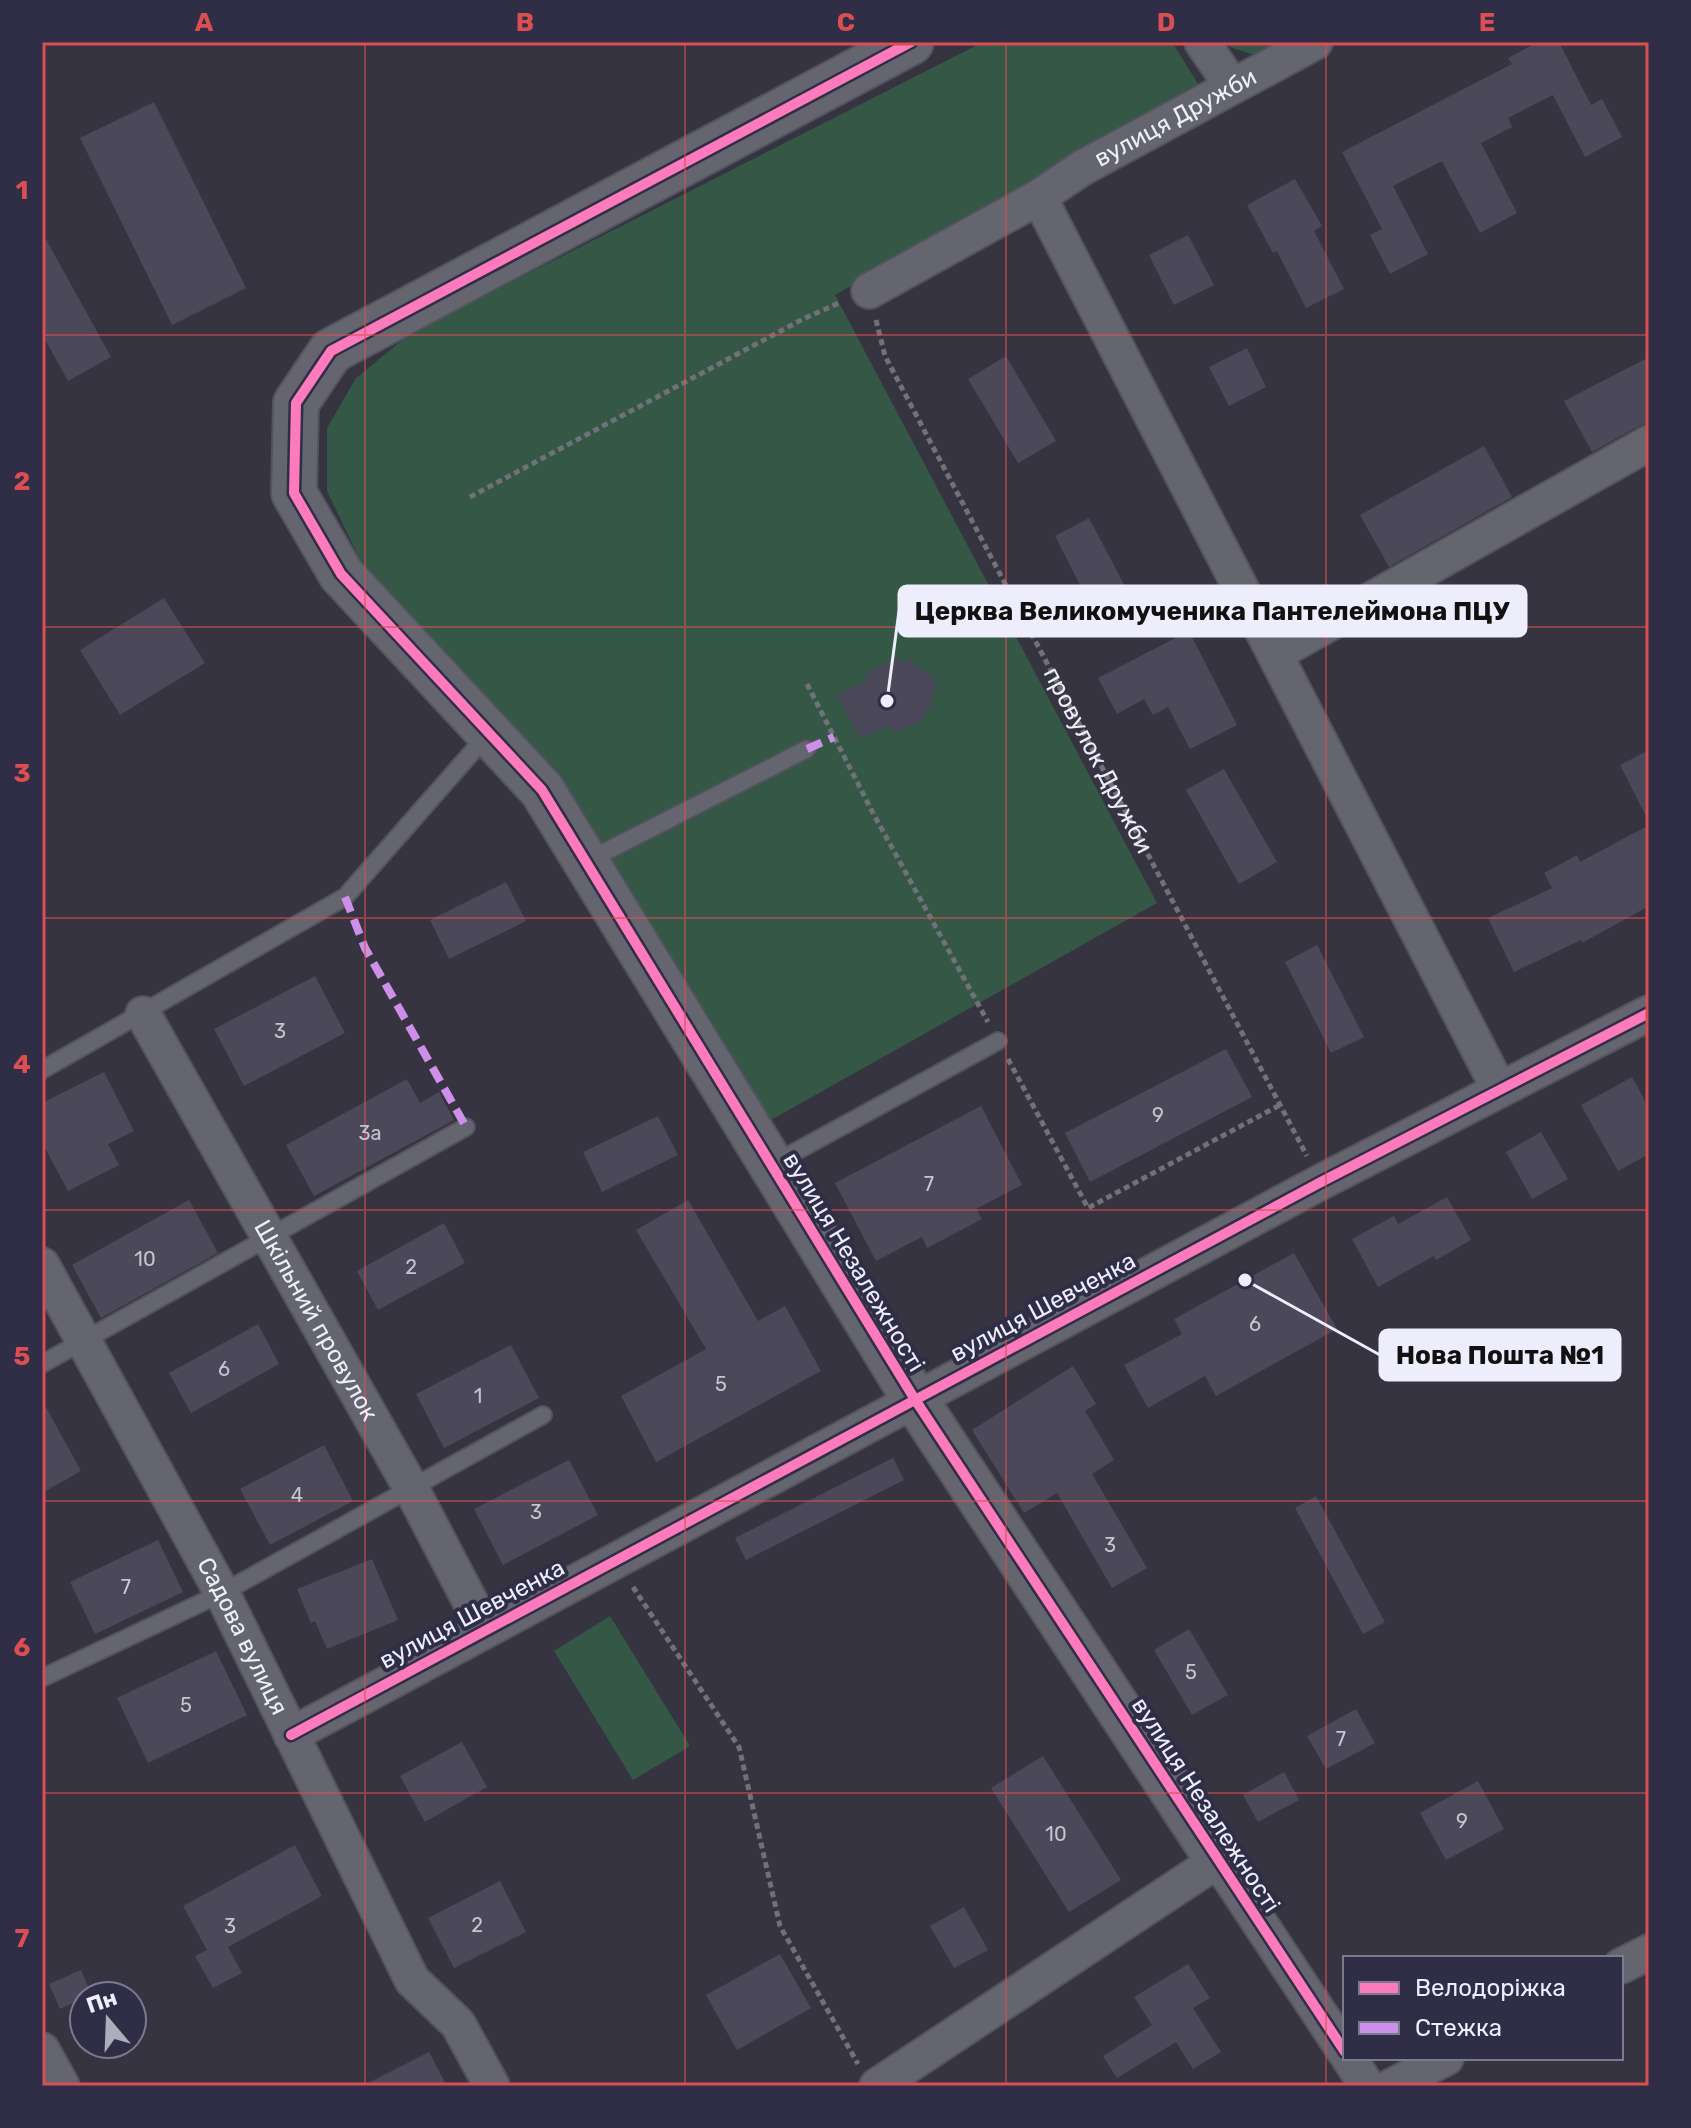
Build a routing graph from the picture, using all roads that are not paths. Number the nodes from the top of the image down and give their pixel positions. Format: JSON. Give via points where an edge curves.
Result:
{"nodes":[{"id":1,"x":911,"y":42,"type":"edge"},
{"id":2,"x":1202,"y":42,"type":"edge"},
{"id":3,"x":1315,"y":42,"type":"edge"},
{"id":4,"x":1232,"y":86,"type":"junction"},
{"id":5,"x":1039,"y":197,"type":"junction"},
{"id":6,"x":869,"y":291,"type":"road end"},
{"id":7,"x":1649,"y":443,"type":"edge"},
{"id":8,"x":1275,"y":654,"type":"junction"},
{"id":9,"x":489,"y":732,"type":"junction"},
{"id":10,"x":807,"y":749,"type":"dead end"},
{"id":11,"x":585,"y":861,"type":"junction"},
{"id":12,"x":1649,"y":1013,"type":"edge"},
{"id":13,"x":143,"y":1014,"type":"junction"},
{"id":14,"x":998,"y":1041,"type":"road end"},
{"id":15,"x":42,"y":1070,"type":"edge"},
{"id":16,"x":1499,"y":1089,"type":"junction"},
{"id":17,"x":466,"y":1127,"type":"dead end"},
{"id":18,"x":771,"y":1164,"type":"junction"},
{"id":19,"x":269,"y":1237,"type":"junction"},
{"id":20,"x":42,"y":1265,"type":"edge"},
{"id":21,"x":84,"y":1341,"type":"junction"},
{"id":22,"x":42,"y":1364,"type":"edge"},
{"id":23,"x":914,"y":1398,"type":"junction"},
{"id":24,"x":543,"y":1415,"type":"dead end"},
{"id":25,"x":411,"y":1488,"type":"junction"},
{"id":26,"x":222,"y":1593,"type":"junction"},
{"id":27,"x":485,"y":1630,"type":"junction"},
{"id":28,"x":42,"y":1678,"type":"edge"},
{"id":29,"x":291,"y":1735,"type":"junction"},
{"id":30,"x":1218,"y":1860,"type":"junction"},
{"id":31,"x":1649,"y":1952,"type":"edge"},
{"id":32,"x":1623,"y":1965,"type":"edge"},
{"id":33,"x":1343,"y":2049,"type":"edge"},
{"id":34,"x":1350,"y":2060,"type":"edge"},
{"id":35,"x":1442,"y":2060,"type":"edge"},
{"id":36,"x":870,"y":2079,"type":"edge"},
{"id":37,"x":492,"y":2086,"type":"edge"},
{"id":38,"x":1367,"y":2086,"type":"edge"},
{"id":39,"x":1392,"y":2086,"type":"edge"}],
"edges":[{"from":1,"to":9,"type":"street","name":"вулиця Незалежності","via":[[331,351],[296,403],[294,493],[341,574]]},
{"from":2,"to":4,"type":"street"},
{"from":3,"to":4,"type":"street","name":"вулиця Дружби"},
{"from":4,"to":5,"type":"street","name":"вулиця Дружби"},
{"from":5,"to":6,"type":"street","name":"вулиця Дружби"},
{"from":5,"to":8,"type":"street"},
{"from":7,"to":8,"type":"street"},
{"from":8,"to":16,"type":"street"},
{"from":9,"to":11,"type":"street","name":"вулиця Незалежності","via":[[542,790]]},
{"from":9,"to":13,"type":"lane","via":[[345,897]]},
{"from":10,"to":11,"type":"lane"},
{"from":11,"to":18,"type":"street","name":"вулиця Незалежності"},
{"from":12,"to":16,"type":"street","name":"вулиця Шевченка"},
{"from":13,"to":15,"type":"lane"},
{"from":13,"to":19,"type":"street","name":"Шкільний провулок"},
{"from":14,"to":18,"type":"lane"},
{"from":16,"to":23,"type":"street","name":"вулиця Шевченка"},
{"from":17,"to":19,"type":"lane"},
{"from":18,"to":23,"type":"street","name":"вулиця Незалежності"},
{"from":19,"to":21,"type":"lane"},
{"from":19,"to":25,"type":"street","name":"Шкільний провулок"},
{"from":20,"to":21,"type":"street","name":"Садова вулиця"},
{"from":21,"to":22,"type":"lane"},
{"from":21,"to":26,"type":"street","name":"Садова вулиця"},
{"from":23,"to":27,"type":"street","name":"вулиця Шевченка"},
{"from":23,"to":30,"type":"street","name":"вулиця Незалежності"},
{"from":24,"to":25,"type":"lane"},
{"from":25,"to":26,"type":"lane"},
{"from":25,"to":27,"type":"street","name":"Шкільний провулок"},
{"from":26,"to":28,"type":"lane"},
{"from":26,"to":29,"type":"street","name":"Садова вулиця"},
{"from":27,"to":29,"type":"street","name":"вулиця Шевченка"},
{"from":29,"to":37,"type":"street","name":"Садова вулиця","via":[[412,1980],[458,2024]]},
{"from":30,"to":33,"type":"street","name":"вулиця Незалежності"},
{"from":30,"to":36,"type":"street"},
{"from":31,"to":32,"type":"street"},
{"from":34,"to":38,"type":"street"},
{"from":35,"to":39,"type":"street"}]}
